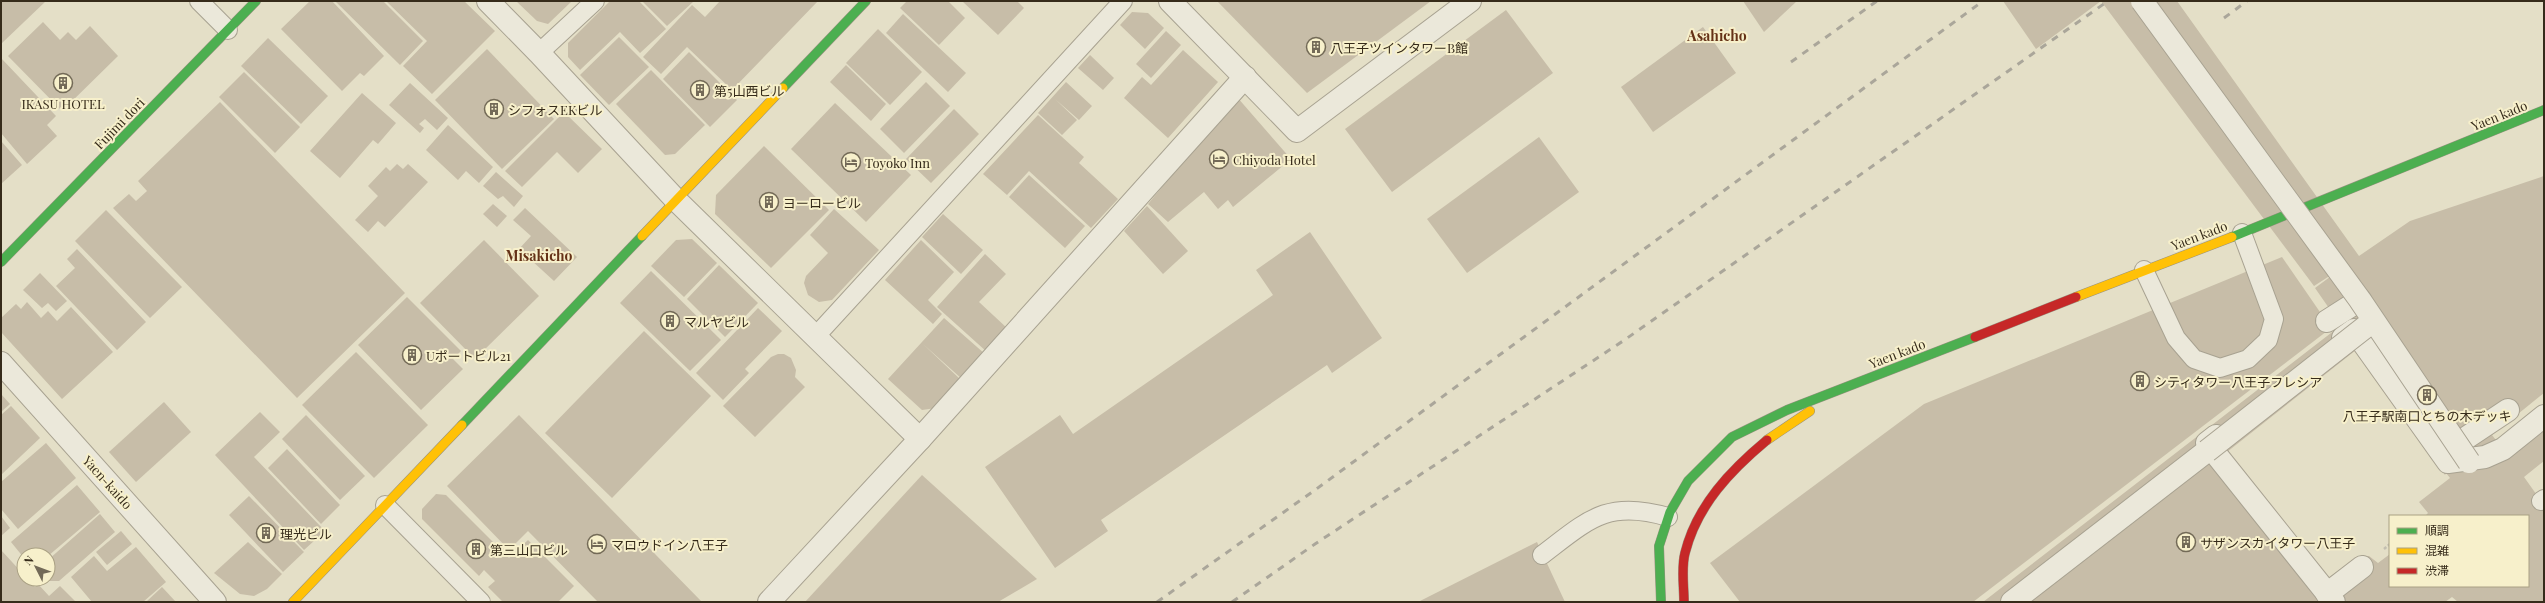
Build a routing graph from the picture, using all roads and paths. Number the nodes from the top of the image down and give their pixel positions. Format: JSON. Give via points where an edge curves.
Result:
{"nodes":[{"id":1,"x":199,"y":1,"type":"edge"},
{"id":2,"x":256,"y":1,"type":"edge"},
{"id":3,"x":488,"y":1,"type":"edge"},
{"id":4,"x":595,"y":1,"type":"edge"},
{"id":5,"x":866,"y":1,"type":"edge"},
{"id":6,"x":1123,"y":1,"type":"edge"},
{"id":7,"x":1470,"y":1,"type":"edge"},
{"id":8,"x":2142,"y":1,"type":"edge"},
{"id":9,"x":1172,"y":2,"type":"edge"},
{"id":10,"x":228,"y":30,"type":"junction"},
{"id":11,"x":539,"y":53,"type":"junction"},
{"id":12,"x":1245,"y":77,"type":"junction"},
{"id":13,"x":2544,"y":110,"type":"edge"},
{"id":14,"x":676,"y":200,"type":"junction"},
{"id":15,"x":2242,"y":233,"type":"junction"},
{"id":16,"x":1,"y":262,"type":"edge"},
{"id":17,"x":2144,"y":270,"type":"junction"},
{"id":18,"x":2360,"y":300,"type":"junction"},
{"id":19,"x":2327,"y":321,"type":"dead end"},
{"id":20,"x":815,"y":336,"type":"junction"},
{"id":21,"x":2370,"y":336,"type":"junction"},
{"id":22,"x":1,"y":362,"type":"edge"},
{"id":23,"x":1861,"y":381,"type":"junction"},
{"id":24,"x":2508,"y":410,"type":"dead end"},
{"id":25,"x":2544,"y":416,"type":"edge"},
{"id":26,"x":2194,"y":431,"type":"dead end"},
{"id":27,"x":920,"y":439,"type":"junction"},
{"id":28,"x":2457,"y":444,"type":"junction"},
{"id":29,"x":2207,"y":452,"type":"junction"},
{"id":30,"x":2469,"y":462,"type":"dead end"},
{"id":31,"x":385,"y":505,"type":"junction"},
{"id":32,"x":1668,"y":517,"type":"junction"},
{"id":33,"x":1542,"y":555,"type":"dead end"},
{"id":34,"x":2362,"y":567,"type":"dead end"},
{"id":35,"x":2326,"y":594,"type":"edge"},
{"id":36,"x":215,"y":602,"type":"edge"},
{"id":37,"x":292,"y":602,"type":"edge"},
{"id":38,"x":481,"y":602,"type":"edge"},
{"id":39,"x":769,"y":602,"type":"edge"},
{"id":40,"x":1661,"y":602,"type":"edge"},
{"id":41,"x":1684,"y":602,"type":"edge"},
{"id":42,"x":2012,"y":602,"type":"edge"}],
"edges":[{"from":1,"to":10,"type":"lane"},
{"from":2,"to":10,"type":"street","name":"Fujimi dori"},
{"from":3,"to":11,"type":"street"},
{"from":4,"to":11,"type":"lane"},
{"from":5,"to":14,"type":"street"},
{"from":6,"to":20,"type":"lane"},
{"from":7,"to":12,"type":"street","via":[[1297,131]]},
{"from":8,"to":18,"type":"street","bridge":true},
{"from":9,"to":12,"type":"street"},
{"from":10,"to":16,"type":"street","name":"Fujimi dori"},
{"from":11,"to":14,"type":"street"},
{"from":12,"to":27,"type":"street"},
{"from":13,"to":15,"type":"street","name":"Yaen kado"},
{"from":14,"to":20,"type":"street"},
{"from":14,"to":31,"type":"street"},
{"from":15,"to":17,"type":"street","name":"Yaen kado"},
{"from":15,"to":17,"type":"lane","via":[[2274,319],[2268,340],[2248,359],[2220,368],[2194,359],[2176,338]]},
{"from":17,"to":23,"type":"street","name":"Yaen kado"},
{"from":18,"to":19,"type":"street"},
{"from":18,"to":21,"type":"street","bridge":true},
{"from":20,"to":27,"type":"street"},
{"from":21,"to":25,"type":"street","via":[[2448,462],[2485,457],[2503,449]]},
{"from":21,"to":28,"type":"street","bridge":true},
{"from":21,"to":29,"type":"street","bridge":true},
{"from":21,"to":35,"type":"street","via":[[2354,330],[2207,443]]},
{"from":22,"to":36,"type":"street","name":"Yaen-kaido"},
{"from":23,"to":32,"type":"street","name":"Yaen kado","via":[[1787,410],[1732,437],[1688,480]]},
{"from":23,"to":41,"type":"street","name":"Yaen kado","via":[[1794,421],[1752,453],[1712,494],[1695,523],[1685,554]]},
{"from":24,"to":28,"type":"street"},
{"from":26,"to":29,"type":"street"},
{"from":27,"to":39,"type":"street"},
{"from":28,"to":30,"type":"street","bridge":true},
{"from":29,"to":35,"type":"street"},
{"from":29,"to":42,"type":"street"},
{"from":31,"to":37,"type":"street"},
{"from":31,"to":38,"type":"lane"},
{"from":32,"to":33,"type":"lane","via":[[1643,510],[1620,509],[1588,520]]},
{"from":32,"to":40,"type":"street","name":"Yaen kado","via":[[1659,546]]},
{"from":34,"to":35,"type":"street"}]}
